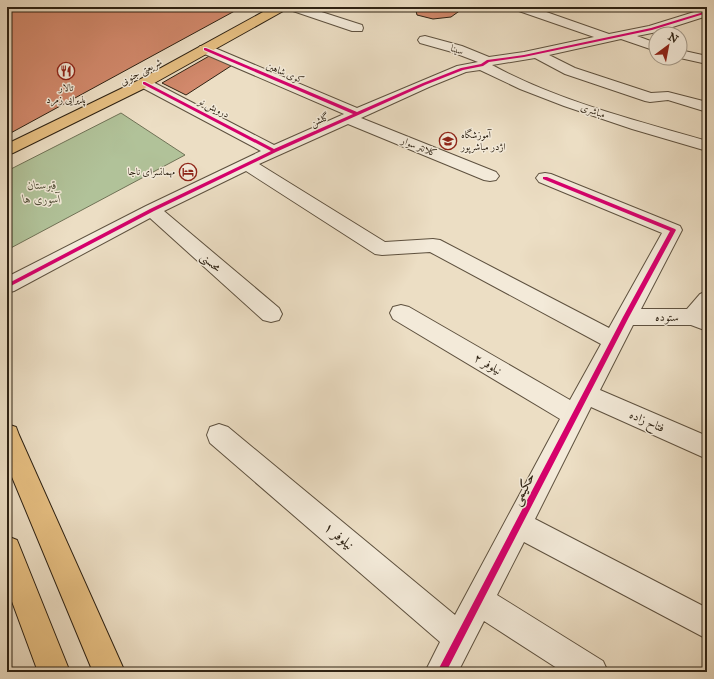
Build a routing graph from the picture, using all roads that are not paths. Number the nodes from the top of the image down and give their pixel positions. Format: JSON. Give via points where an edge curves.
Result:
{"nodes":[{"id":1,"x":281,"y":7,"type":"edge"},
{"id":2,"x":294,"y":7,"type":"edge"},
{"id":3,"x":520,"y":7,"type":"edge"},
{"id":4,"x":707,"y":12,"type":"edge"},
{"id":5,"x":357,"y":28,"type":"dead end"},
{"id":6,"x":614,"y":37,"type":"junction"},
{"id":7,"x":425,"y":40,"type":"dead end"},
{"id":8,"x":648,"y":45,"type":"edge"},
{"id":9,"x":205,"y":49,"type":"junction"},
{"id":10,"x":536,"y":53,"type":"junction"},
{"id":11,"x":688,"y":56,"type":"edge"},
{"id":12,"x":707,"y":60,"type":"edge"},
{"id":13,"x":485,"y":63,"type":"junction"},
{"id":14,"x":144,"y":83,"type":"junction"},
{"id":15,"x":707,"y":107,"type":"edge"},
{"id":16,"x":353,"y":116,"type":"junction"},
{"id":17,"x":707,"y":146,"type":"edge"},
{"id":18,"x":7,"y":150,"type":"edge"},
{"id":19,"x":274,"y":151,"type":"junction"},
{"id":20,"x":247,"y":164,"type":"junction"},
{"id":21,"x":490,"y":176,"type":"dead end"},
{"id":22,"x":545,"y":178,"type":"dead end"},
{"id":23,"x":152,"y":210,"type":"junction"},
{"id":24,"x":7,"y":286,"type":"edge"},
{"id":25,"x":707,"y":299,"type":"edge"},
{"id":26,"x":402,"y":313,"type":"dead end"},
{"id":27,"x":271,"y":314,"type":"dead end"},
{"id":28,"x":626,"y":316,"type":"junction"},
{"id":29,"x":700,"y":320,"type":"edge"},
{"id":30,"x":614,"y":341,"type":"junction"},
{"id":31,"x":580,"y":404,"type":"junction"},
{"id":32,"x":7,"y":435,"type":"edge"},
{"id":33,"x":219,"y":435,"type":"dead end"},
{"id":34,"x":707,"y":448,"type":"edge"},
{"id":35,"x":518,"y":524,"type":"junction"},
{"id":36,"x":7,"y":550,"type":"edge"},
{"id":37,"x":479,"y":601,"type":"junction"},
{"id":38,"x":707,"y":624,"type":"edge"},
{"id":39,"x":459,"y":638,"type":"junction"},
{"id":40,"x":54,"y":672,"type":"edge"},
{"id":41,"x":109,"y":672,"type":"edge"},
{"id":42,"x":441,"y":672,"type":"edge"},
{"id":43,"x":592,"y":672,"type":"edge"}],
"edges":[{"from":1,"to":9,"type":"main road","name":"شریعتی جنوبی"},
{"from":2,"to":5,"type":"street"},
{"from":3,"to":6,"type":"street"},
{"from":4,"to":6,"type":"street","name":"گلشن","via":[[652,29]]},
{"from":6,"to":8,"type":"street"},
{"from":6,"to":10,"type":"street","name":"گلشن"},
{"from":7,"to":13,"type":"street","name":"سینا","via":[[457,49]]},
{"from":9,"to":14,"type":"main road","name":"شریعتی جنوبی"},
{"from":9,"to":16,"type":"street","name":"کوی شاهین"},
{"from":10,"to":13,"type":"street","name":"گلشن"},
{"from":10,"to":15,"type":"street","via":[[570,71],[650,98],[668,96]]},
{"from":11,"to":12,"type":"street"},
{"from":13,"to":16,"type":"street","name":"گلشن","via":[[424,84]]},
{"from":13,"to":17,"type":"street","name":"مباشری","via":[[517,83],[554,98]]},
{"from":14,"to":18,"type":"main road","name":"شریعتی جنوبی"},
{"from":14,"to":19,"type":"street","name":"درویش نو"},
{"from":16,"to":19,"type":"street","name":"گلشن"},
{"from":16,"to":21,"type":"street","name":"کلانتر سوار"},
{"from":19,"to":20,"type":"street","name":"گلشن"},
{"from":20,"to":23,"type":"street","name":"گلشن"},
{"from":20,"to":30,"type":"street","via":[[382,249],[433,244]]},
{"from":22,"to":28,"type":"street","name":"حکیمی","via":[[673,230]]},
{"from":23,"to":24,"type":"street","name":"گلشن"},
{"from":23,"to":27,"type":"street","name":"محسنی"},
{"from":25,"to":29,"type":"street"},
{"from":26,"to":31,"type":"street","name":"نیلوفر ۲"},
{"from":28,"to":29,"type":"street","name":"ستوده"},
{"from":28,"to":30,"type":"street","name":"حکیمی"},
{"from":30,"to":31,"type":"street","name":"حکیمی"},
{"from":31,"to":34,"type":"street","name":"فتاح زاده"},
{"from":31,"to":35,"type":"street","name":"حکیمی"},
{"from":32,"to":41,"type":"main road"},
{"from":33,"to":39,"type":"street","name":"نیلوفر ۱"},
{"from":35,"to":37,"type":"street","name":"حکیمی"},
{"from":35,"to":38,"type":"street"},
{"from":36,"to":40,"type":"main road"},
{"from":37,"to":39,"type":"street","name":"حکیمی"},
{"from":37,"to":43,"type":"street"},
{"from":39,"to":42,"type":"street","name":"حکیمی"}]}
